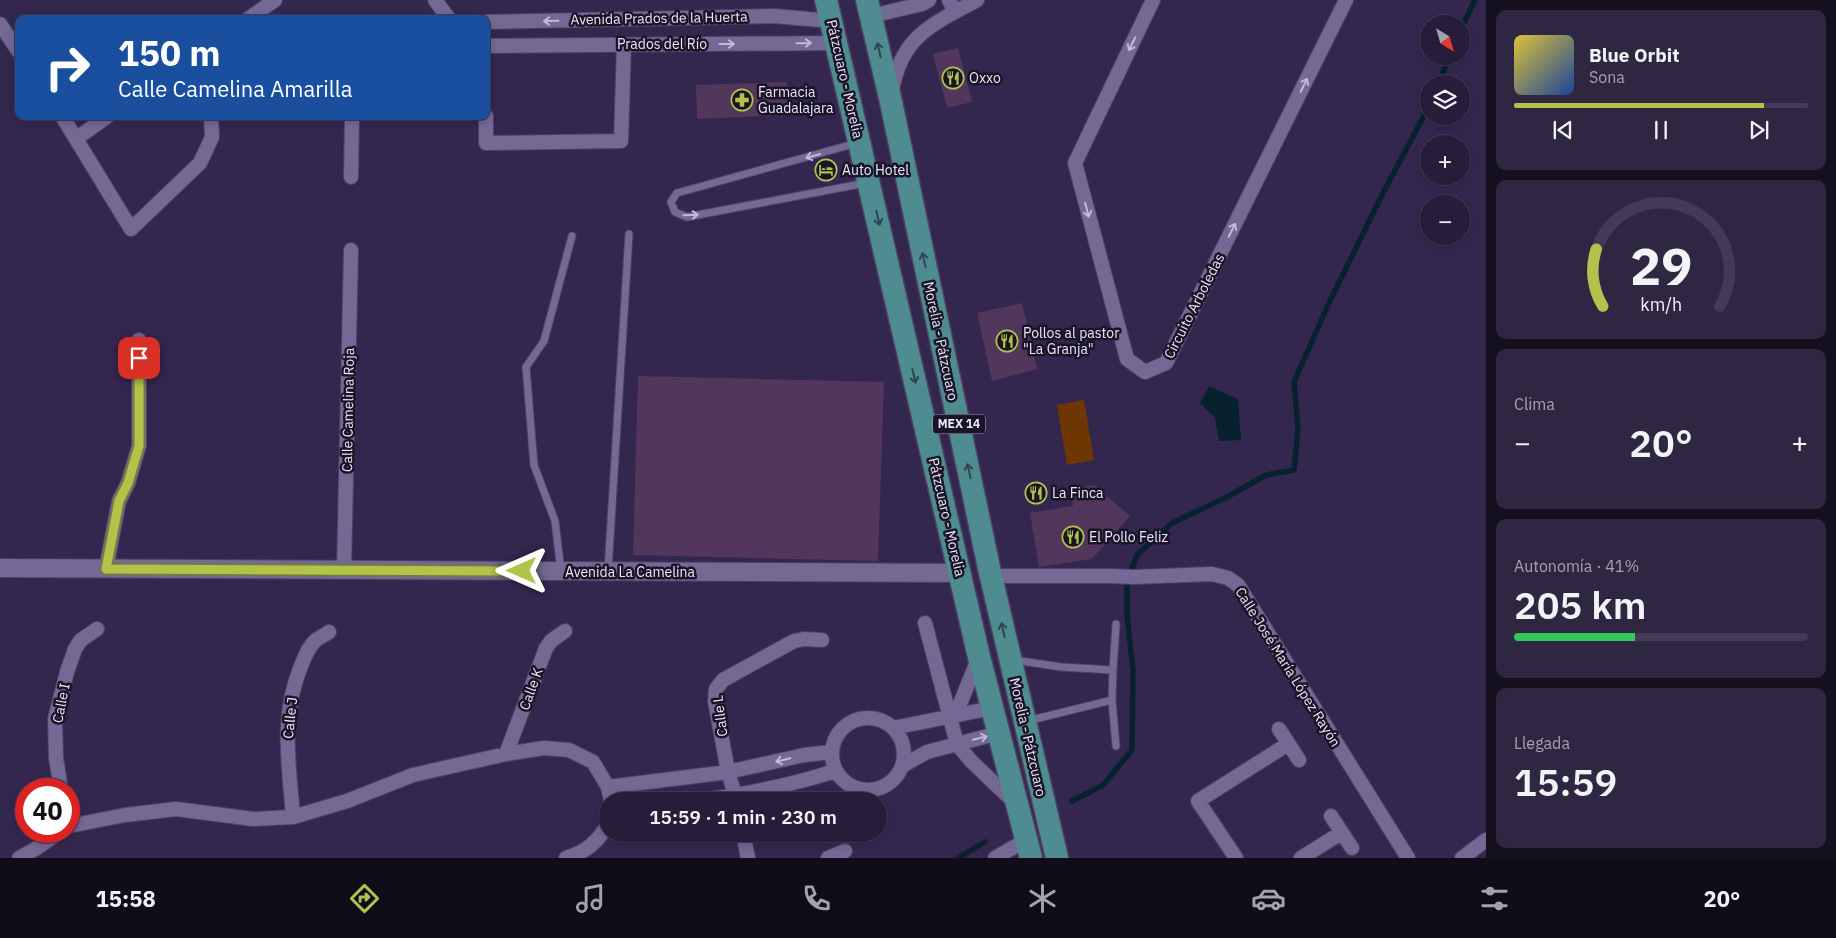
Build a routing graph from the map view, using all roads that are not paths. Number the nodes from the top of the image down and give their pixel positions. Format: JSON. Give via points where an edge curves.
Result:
{"nodes":[{"id":1,"x":275,"y":0,"type":"edge"},
{"id":2,"x":435,"y":0,"type":"edge"},
{"id":3,"x":929,"y":0,"type":"edge"},
{"id":4,"x":977,"y":0,"type":"edge"},
{"id":5,"x":1153,"y":0,"type":"edge"},
{"id":6,"x":1346,"y":0,"type":"edge"},
{"id":7,"x":952,"y":6,"type":"edge"},
{"id":8,"x":869,"y":8,"type":"edge"},
{"id":9,"x":829,"y":10,"type":"edge"},
{"id":10,"x":254,"y":15,"type":"edge"},
{"id":11,"x":446,"y":15,"type":"edge"},
{"id":12,"x":490,"y":22,"type":"edge"},
{"id":13,"x":0,"y":24,"type":"edge"},
{"id":14,"x":837,"y":43,"type":"junction"},
{"id":15,"x":624,"y":44,"type":"junction"},
{"id":16,"x":15,"y":46,"type":"edge"},
{"id":17,"x":490,"y":46,"type":"edge"},
{"id":18,"x":891,"y":102,"type":"junction"},
{"id":19,"x":65,"y":120,"type":"edge"},
{"id":20,"x":102,"y":120,"type":"edge"},
{"id":21,"x":211,"y":120,"type":"edge"},
{"id":22,"x":352,"y":120,"type":"edge"},
{"id":23,"x":486,"y":120,"type":"edge"},
{"id":24,"x":77,"y":138,"type":"junction"},
{"id":25,"x":860,"y":142,"type":"junction"},
{"id":26,"x":351,"y":177,"type":"dead end"},
{"id":27,"x":869,"y":182,"type":"junction"},
{"id":28,"x":629,"y":234,"type":"dead end"},
{"id":29,"x":572,"y":236,"type":"dead end"},
{"id":30,"x":351,"y":250,"type":"dead end"},
{"id":31,"x":139,"y":340,"type":"dead end"},
{"id":32,"x":0,"y":568,"type":"edge"},
{"id":33,"x":106,"y":569,"type":"junction"},
{"id":34,"x":344,"y":570,"type":"junction"},
{"id":35,"x":561,"y":571,"type":"junction"},
{"id":36,"x":608,"y":572,"type":"junction"},
{"id":37,"x":960,"y":573,"type":"junction"},
{"id":38,"x":991,"y":576,"type":"junction"},
{"id":39,"x":926,"y":623,"type":"dead end"},
{"id":40,"x":1116,"y":624,"type":"dead end"},
{"id":41,"x":97,"y":629,"type":"dead end"},
{"id":42,"x":565,"y":631,"type":"dead end"},
{"id":43,"x":329,"y":632,"type":"dead end"},
{"id":44,"x":822,"y":640,"type":"dead end"},
{"id":45,"x":979,"y":657,"type":"junction"},
{"id":46,"x":1010,"y":659,"type":"junction"},
{"id":47,"x":1113,"y":670,"type":"junction"},
{"id":48,"x":1112,"y":700,"type":"junction"},
{"id":49,"x":992,"y":708,"type":"junction"},
{"id":50,"x":952,"y":717,"type":"junction"},
{"id":51,"x":1025,"y":722,"type":"junction"},
{"id":52,"x":893,"y":728,"type":"junction"},
{"id":53,"x":1279,"y":729,"type":"dead end"},
{"id":54,"x":999,"y":733,"type":"junction"},
{"id":55,"x":957,"y":744,"type":"junction"},
{"id":56,"x":1288,"y":744,"type":"junction"},
{"id":57,"x":1116,"y":746,"type":"dead end"},
{"id":58,"x":832,"y":752,"type":"junction"},
{"id":59,"x":506,"y":754,"type":"junction"},
{"id":60,"x":1299,"y":760,"type":"dead end"},
{"id":61,"x":902,"y":766,"type":"junction"},
{"id":62,"x":835,"y":771,"type":"junction"},
{"id":63,"x":728,"y":772,"type":"junction"},
{"id":64,"x":59,"y":778,"type":"edge"},
{"id":65,"x":608,"y":787,"type":"junction"},
{"id":66,"x":609,"y":792,"type":"edge"},
{"id":67,"x":734,"y":792,"type":"edge"},
{"id":68,"x":759,"y":792,"type":"edge"},
{"id":69,"x":1018,"y":806,"type":"junction"},
{"id":70,"x":1331,"y":816,"type":"dead end"},
{"id":71,"x":293,"y":818,"type":"junction"},
{"id":72,"x":80,"y":824,"type":"edge"},
{"id":73,"x":1342,"y":833,"type":"junction"},
{"id":74,"x":599,"y":838,"type":"edge"},
{"id":75,"x":1486,"y":840,"type":"edge"},
{"id":76,"x":745,"y":842,"type":"edge"},
{"id":77,"x":45,"y":843,"type":"edge"},
{"id":78,"x":1352,"y":848,"type":"dead end"},
{"id":79,"x":1028,"y":849,"type":"edge"},
{"id":80,"x":845,"y":851,"type":"dead end"},
{"id":81,"x":1057,"y":854,"type":"edge"},
{"id":82,"x":18,"y":858,"type":"edge"},
{"id":83,"x":566,"y":858,"type":"edge"},
{"id":84,"x":748,"y":858,"type":"edge"},
{"id":85,"x":828,"y":858,"type":"edge"},
{"id":86,"x":995,"y":858,"type":"edge"},
{"id":87,"x":1236,"y":858,"type":"edge"},
{"id":88,"x":1301,"y":858,"type":"edge"},
{"id":89,"x":1408,"y":858,"type":"edge"},
{"id":90,"x":1462,"y":858,"type":"edge"}],
"edges":[{"from":1,"to":10,"type":"street"},
{"from":2,"to":11,"type":"street"},
{"from":3,"to":8,"type":"street","via":[[922,4]]},
{"from":4,"to":7,"type":"street"},
{"from":5,"to":6,"type":"street","name":"Circuito Arboledas","one_way":true,"via":[[1074,163],[1127,359],[1144,372],[1166,363]]},
{"from":7,"to":18,"type":"street","via":[[915,39],[902,57],[894,78]]},
{"from":18,"to":8,"type":"main road","name":"Morelia - Pátzcuaro","number":"MEX 14","one_way":true},
{"from":9,"to":12,"type":"street","name":"Avenida Prados de la Huerta","one_way":true,"via":[[774,16]]},
{"from":9,"to":14,"type":"main road","name":"Pátzcuaro - Morelia","number":"MEX 14"},
{"from":13,"to":16,"type":"street"},
{"from":15,"to":14,"type":"street","name":"Prados del Río","one_way":true},
{"from":14,"to":25,"type":"main road","name":"Pátzcuaro - Morelia","number":"MEX 14"},
{"from":15,"to":17,"type":"street","name":"Prados del Río"},
{"from":15,"to":23,"type":"street","via":[[621,141],[486,143]]},
{"from":38,"to":18,"type":"main road","name":"Morelia - Pátzcuaro","number":"MEX 14","one_way":true},
{"from":19,"to":24,"type":"street"},
{"from":20,"to":24,"type":"street"},
{"from":21,"to":24,"type":"street","via":[[212,137],[200,163],[131,229]]},
{"from":22,"to":26,"type":"street"},
{"from":25,"to":27,"type":"main road","name":"Pátzcuaro - Morelia","number":"MEX 14"},
{"from":25,"to":27,"type":"lane","one_way":true,"via":[[677,193],[671,202],[675,212],[687,217]]},
{"from":27,"to":37,"type":"main road","name":"Pátzcuaro - Morelia","number":"MEX 14","one_way":true},
{"from":28,"to":36,"type":"lane"},
{"from":29,"to":35,"type":"lane","via":[[544,341],[526,368],[534,466],[555,520]]},
{"from":30,"to":34,"type":"street","name":"Calle Camelina Roja"},
{"from":31,"to":33,"type":"street","via":[[139,446],[119,501]]},
{"from":32,"to":33,"type":"street","name":"Avenida La Camelina"},
{"from":33,"to":34,"type":"street","name":"Avenida La Camelina"},
{"from":34,"to":35,"type":"street","name":"Avenida La Camelina"},
{"from":35,"to":36,"type":"street","name":"Avenida La Camelina"},
{"from":36,"to":37,"type":"street","name":"Avenida La Camelina"},
{"from":37,"to":45,"type":"main road","name":"Pátzcuaro - Morelia","number":"MEX 14"},
{"from":46,"to":38,"type":"main road","name":"Morelia - Pátzcuaro","number":"MEX 14","one_way":true},
{"from":38,"to":89,"type":"street","name":"Calle José María López Rayón","via":[[1134,578],[1212,574],[1233,581]]},
{"from":39,"to":50,"type":"street"},
{"from":40,"to":47,"type":"lane"},
{"from":41,"to":64,"type":"street","name":"Calle I","via":[[81,640],[75,649],[55,719]]},
{"from":42,"to":59,"type":"street","name":"Calle K","via":[[546,648]]},
{"from":43,"to":71,"type":"street","name":"Calle J","via":[[307,650],[288,712],[286,736]]},
{"from":44,"to":63,"type":"street","name":"Calle L","via":[[794,641],[723,680],[716,689],[715,701]]},
{"from":45,"to":49,"type":"main road","name":"Pátzcuaro - Morelia","number":"MEX 14"},
{"from":45,"to":50,"type":"street"},
{"from":46,"to":47,"type":"lane","via":[[1061,667]]},
{"from":46,"to":51,"type":"main road","name":"Morelia - Pátzcuaro","number":"MEX 14"},
{"from":47,"to":48,"type":"lane"},
{"from":48,"to":51,"type":"lane"},
{"from":48,"to":57,"type":"lane"},
{"from":49,"to":50,"type":"street"},
{"from":49,"to":54,"type":"main road","name":"Pátzcuaro - Morelia","number":"MEX 14"},
{"from":50,"to":52,"type":"street"},
{"from":50,"to":55,"type":"street"},
{"from":51,"to":81,"type":"main road","name":"Morelia - Pátzcuaro","number":"MEX 14"},
{"from":52,"to":58,"type":"street","via":[[884,721],[860,718],[840,730]]},
{"from":52,"to":61,"type":"street","via":[[903,746]]},
{"from":53,"to":56,"type":"street"},
{"from":55,"to":54,"type":"street","one_way":true},
{"from":54,"to":69,"type":"main road","name":"Pátzcuaro - Morelia","number":"MEX 14"},
{"from":55,"to":61,"type":"street","via":[[927,752]]},
{"from":55,"to":69,"type":"street"},
{"from":56,"to":60,"type":"street"},
{"from":56,"to":87,"type":"street","via":[[1198,801]]},
{"from":58,"to":62,"type":"street"},
{"from":58,"to":63,"type":"street","one_way":true},
{"from":59,"to":65,"type":"street","via":[[544,748],[569,750],[593,762]]},
{"from":59,"to":71,"type":"street","via":[[413,775]]},
{"from":61,"to":62,"type":"street","via":[[887,784],[864,790],[852,787]]},
{"from":62,"to":68,"type":"street"},
{"from":63,"to":65,"type":"street"},
{"from":63,"to":67,"type":"street","name":"Calle L"},
{"from":65,"to":66,"type":"street"},
{"from":69,"to":79,"type":"main road","name":"Pátzcuaro - Morelia","number":"MEX 14"},
{"from":70,"to":73,"type":"street"},
{"from":71,"to":72,"type":"street","via":[[253,818],[176,810]]},
{"from":73,"to":78,"type":"street"},
{"from":73,"to":88,"type":"street"},
{"from":74,"to":83,"type":"street","via":[[581,853]]},
{"from":75,"to":90,"type":"street"},
{"from":76,"to":84,"type":"street"},
{"from":77,"to":82,"type":"street"},
{"from":79,"to":86,"type":"street"},
{"from":80,"to":85,"type":"street"}]}
